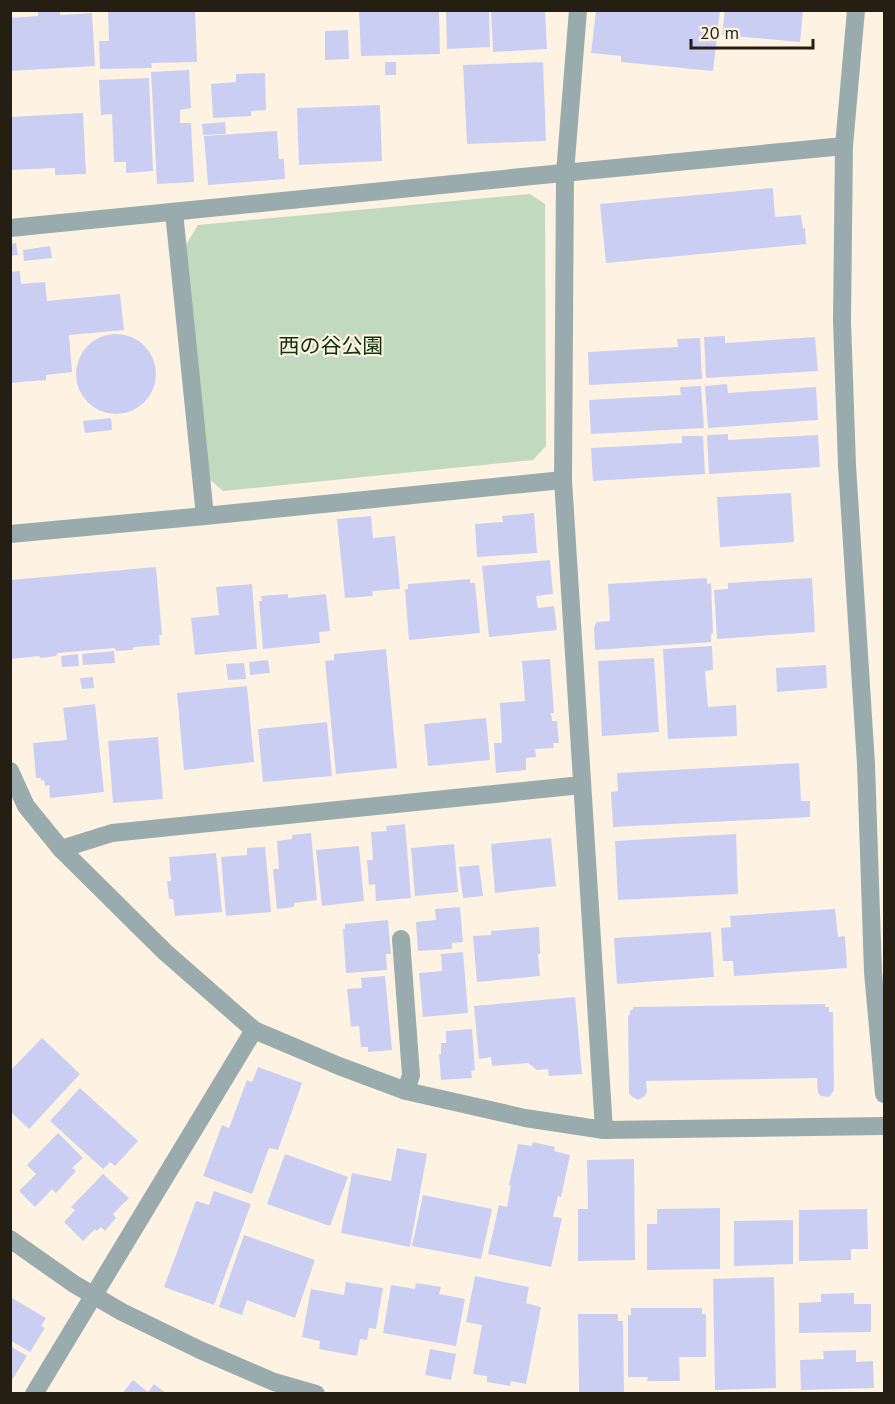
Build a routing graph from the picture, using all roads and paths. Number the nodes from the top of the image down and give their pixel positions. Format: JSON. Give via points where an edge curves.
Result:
{"nodes":[{"id":1,"x":578,"y":10,"type":"edge"},
{"id":2,"x":856,"y":10,"type":"edge"},
{"id":3,"x":844,"y":146,"type":"junction"},
{"id":4,"x":565,"y":173,"type":"junction"},
{"id":5,"x":174,"y":212,"type":"junction"},
{"id":6,"x":10,"y":228,"type":"edge"},
{"id":7,"x":563,"y":480,"type":"junction"},
{"id":8,"x":205,"y":516,"type":"junction"},
{"id":9,"x":10,"y":534,"type":"edge"},
{"id":10,"x":10,"y":771,"type":"edge"},
{"id":11,"x":582,"y":785,"type":"junction"},
{"id":12,"x":61,"y":849,"type":"junction"},
{"id":13,"x":401,"y":939,"type":"dead end"},
{"id":14,"x":254,"y":1030,"type":"junction"},
{"id":15,"x":406,"y":1091,"type":"junction"},
{"id":16,"x":885,"y":1094,"type":"edge"},
{"id":17,"x":885,"y":1126,"type":"edge"},
{"id":18,"x":604,"y":1130,"type":"junction"},
{"id":19,"x":10,"y":1239,"type":"edge"},
{"id":20,"x":93,"y":1295,"type":"junction"},
{"id":21,"x":34,"y":1394,"type":"edge"},
{"id":22,"x":316,"y":1394,"type":"edge"}],
"edges":[{"from":1,"to":4,"type":"street"},
{"from":2,"to":3,"type":"street"},
{"from":3,"to":4,"type":"street"},
{"from":3,"to":16,"type":"street","via":[[842,321],[847,465],[866,764],[873,972]]},
{"from":4,"to":5,"type":"street"},
{"from":4,"to":7,"type":"street"},
{"from":5,"to":6,"type":"street"},
{"from":5,"to":8,"type":"street"},
{"from":7,"to":8,"type":"street"},
{"from":7,"to":11,"type":"street"},
{"from":8,"to":9,"type":"street"},
{"from":10,"to":12,"type":"street","via":[[26,806]]},
{"from":11,"to":12,"type":"street","via":[[112,833]]},
{"from":11,"to":18,"type":"street"},
{"from":12,"to":14,"type":"street","via":[[165,952]]},
{"from":13,"to":15,"type":"street","via":[[411,1075]]},
{"from":14,"to":15,"type":"street"},
{"from":14,"to":20,"type":"street"},
{"from":15,"to":18,"type":"street","via":[[525,1118]]},
{"from":17,"to":18,"type":"street"},
{"from":19,"to":20,"type":"street"},
{"from":20,"to":21,"type":"street"},
{"from":20,"to":22,"type":"street","via":[[200,1350],[274,1382]]}]}
